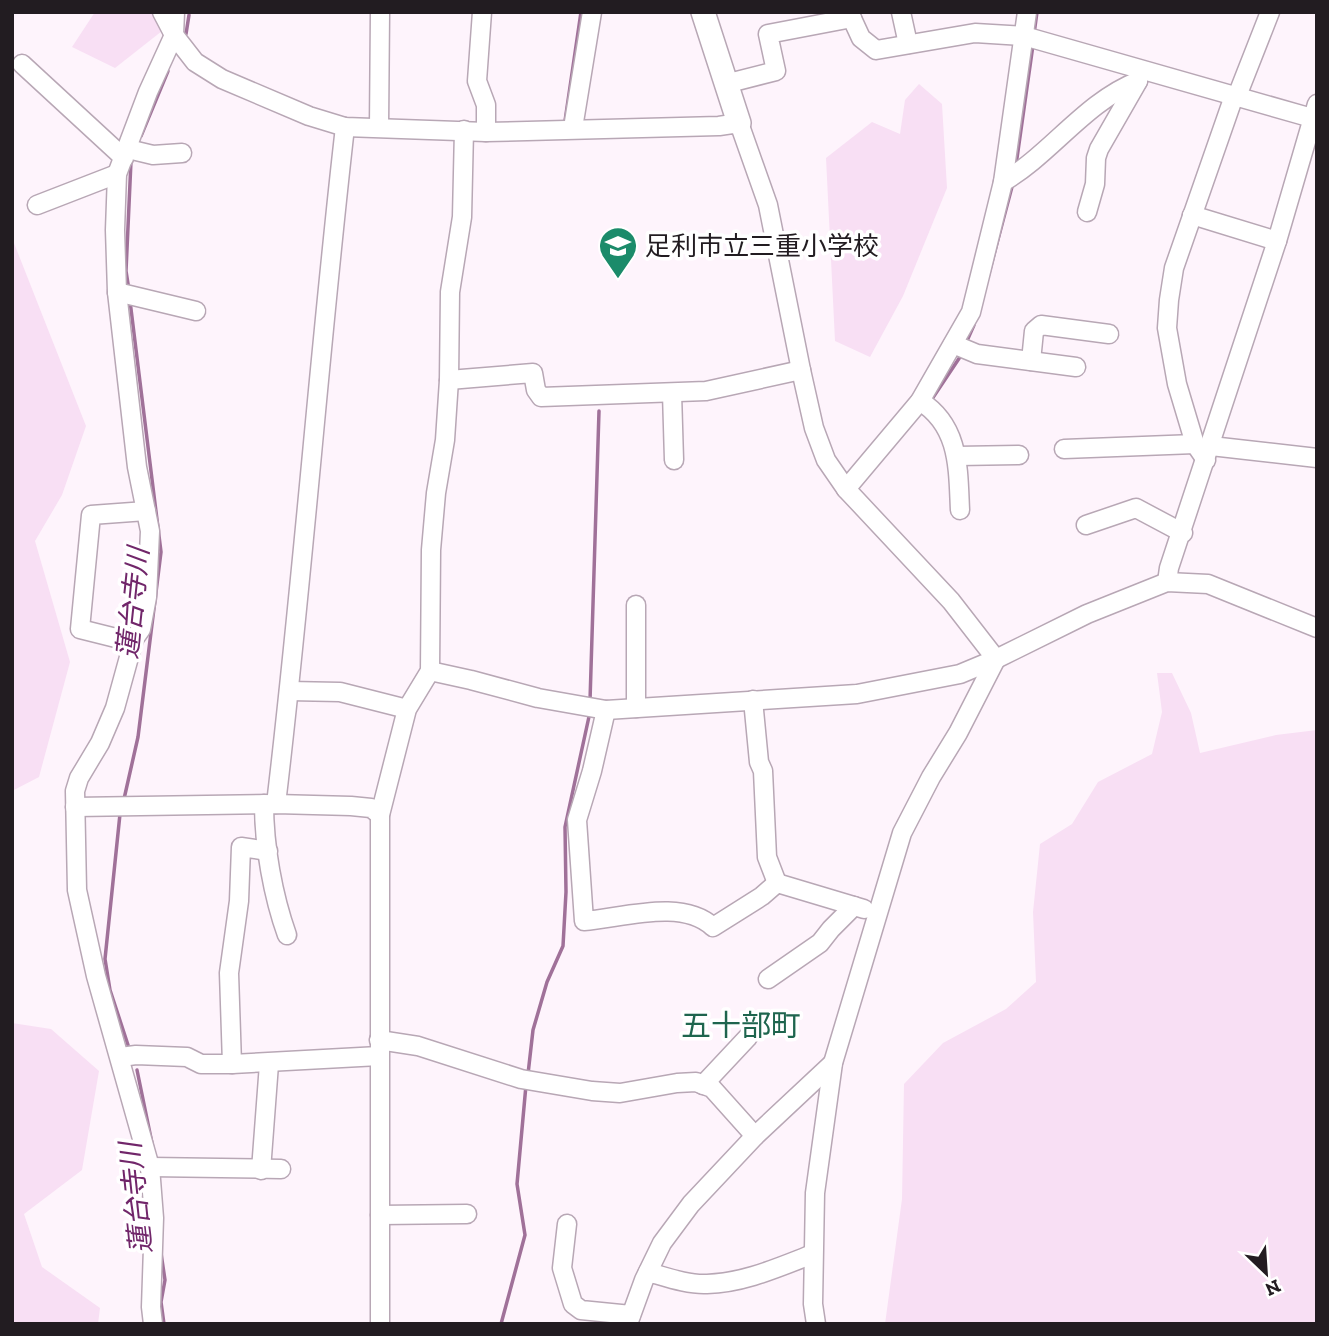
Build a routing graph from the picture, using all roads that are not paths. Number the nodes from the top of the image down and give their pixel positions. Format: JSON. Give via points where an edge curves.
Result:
{"nodes":[{"id":1,"x":162,"y":12,"type":"edge"},
{"id":2,"x":175,"y":12,"type":"edge"},
{"id":3,"x":380,"y":12,"type":"edge"},
{"id":4,"x":482,"y":12,"type":"edge"},
{"id":5,"x":592,"y":12,"type":"edge"},
{"id":6,"x":703,"y":12,"type":"edge"},
{"id":7,"x":901,"y":12,"type":"edge"},
{"id":8,"x":1027,"y":12,"type":"edge"},
{"id":9,"x":1270,"y":12,"type":"edge"},
{"id":10,"x":850,"y":15,"type":"edge"},
{"id":11,"x":174,"y":36,"type":"junction"},
{"id":12,"x":1024,"y":36,"type":"junction"},
{"id":13,"x":908,"y":44,"type":"junction"},
{"id":14,"x":22,"y":64,"type":"dead end"},
{"id":15,"x":1141,"y":76,"type":"junction"},
{"id":16,"x":725,"y":83,"type":"junction"},
{"id":17,"x":1234,"y":96,"type":"junction"},
{"id":18,"x":1314,"y":111,"type":"edge"},
{"id":19,"x":739,"y":123,"type":"junction"},
{"id":20,"x":345,"y":127,"type":"junction"},
{"id":21,"x":379,"y":127,"type":"junction"},
{"id":22,"x":573,"y":128,"type":"junction"},
{"id":23,"x":464,"y":130,"type":"junction"},
{"id":24,"x":486,"y":132,"type":"junction"},
{"id":25,"x":182,"y":153,"type":"dead end"},
{"id":26,"x":123,"y":161,"type":"junction"},
{"id":27,"x":1003,"y":182,"type":"junction"},
{"id":28,"x":37,"y":205,"type":"dead end"},
{"id":29,"x":1087,"y":212,"type":"dead end"},
{"id":30,"x":1192,"y":215,"type":"junction"},
{"id":31,"x":1278,"y":241,"type":"junction"},
{"id":32,"x":117,"y":292,"type":"junction"},
{"id":33,"x":196,"y":312,"type":"dead end"},
{"id":34,"x":1109,"y":334,"type":"dead end"},
{"id":35,"x":953,"y":344,"type":"junction"},
{"id":36,"x":1031,"y":361,"type":"junction"},
{"id":37,"x":1076,"y":367,"type":"dead end"},
{"id":38,"x":801,"y":370,"type":"junction"},
{"id":39,"x":449,"y":380,"type":"junction"},
{"id":40,"x":672,"y":393,"type":"junction"},
{"id":41,"x":920,"y":401,"type":"junction"},
{"id":42,"x":1064,"y":449,"type":"dead end"},
{"id":43,"x":1204,"y":450,"type":"junction"},
{"id":44,"x":957,"y":456,"type":"junction"},
{"id":45,"x":1019,"y":456,"type":"dead end"},
{"id":46,"x":1317,"y":457,"type":"edge"},
{"id":47,"x":674,"y":460,"type":"dead end"},
{"id":48,"x":846,"y":489,"type":"junction"},
{"id":49,"x":960,"y":510,"type":"dead end"},
{"id":50,"x":146,"y":511,"type":"junction"},
{"id":51,"x":1086,"y":524,"type":"dead end"},
{"id":52,"x":1182,"y":533,"type":"junction"},
{"id":53,"x":1167,"y":582,"type":"junction"},
{"id":54,"x":636,"y":605,"type":"dead end"},
{"id":55,"x":1317,"y":628,"type":"edge"},
{"id":56,"x":134,"y":639,"type":"junction"},
{"id":57,"x":996,"y":659,"type":"junction"},
{"id":58,"x":430,"y":671,"type":"junction"},
{"id":59,"x":289,"y":691,"type":"junction"},
{"id":60,"x":753,"y":700,"type":"junction"},
{"id":61,"x":636,"y":708,"type":"junction"},
{"id":62,"x":407,"y":709,"type":"junction"},
{"id":63,"x":606,"y":710,"type":"junction"},
{"id":64,"x":270,"y":804,"type":"junction"},
{"id":65,"x":75,"y":807,"type":"junction"},
{"id":66,"x":380,"y":815,"type":"junction"},
{"id":67,"x":268,"y":851,"type":"junction"},
{"id":68,"x":777,"y":883,"type":"junction"},
{"id":69,"x":854,"y":906,"type":"junction"},
{"id":70,"x":877,"y":913,"type":"junction"},
{"id":71,"x":286,"y":935,"type":"dead end"},
{"id":72,"x":768,"y":979,"type":"dead end"},
{"id":73,"x":748,"y":1037,"type":"dead end"},
{"id":74,"x":379,"y":1048,"type":"junction"},
{"id":75,"x":121,"y":1057,"type":"junction"},
{"id":76,"x":833,"y":1063,"type":"junction"},
{"id":77,"x":232,"y":1064,"type":"junction"},
{"id":78,"x":269,"y":1064,"type":"junction"},
{"id":79,"x":703,"y":1085,"type":"junction"},
{"id":80,"x":755,"y":1136,"type":"junction"},
{"id":81,"x":150,"y":1167,"type":"junction"},
{"id":82,"x":281,"y":1169,"type":"dead end"},
{"id":83,"x":261,"y":1170,"type":"junction"},
{"id":84,"x":467,"y":1214,"type":"dead end"},
{"id":85,"x":380,"y":1215,"type":"junction"},
{"id":86,"x":567,"y":1224,"type":"dead end"},
{"id":87,"x":813,"y":1254,"type":"junction"},
{"id":88,"x":648,"y":1272,"type":"junction"},
{"id":89,"x":629,"y":1319,"type":"edge"},
{"id":90,"x":153,"y":1324,"type":"edge"},
{"id":91,"x":380,"y":1324,"type":"edge"},
{"id":92,"x":816,"y":1324,"type":"edge"}],
"edges":[{"from":1,"to":11,"type":"street"},
{"from":2,"to":11,"type":"street"},
{"from":3,"to":21,"type":"street"},
{"from":4,"to":24,"type":"street","via":[[477,81],[486,105]]},
{"from":5,"to":22,"type":"street"},
{"from":6,"to":16,"type":"main road"},
{"from":7,"to":13,"type":"street"},
{"from":8,"to":12,"type":"street"},
{"from":9,"to":17,"type":"street"},
{"from":10,"to":13,"type":"street","via":[[861,38],[876,50]]},
{"from":10,"to":16,"type":"street","via":[[768,34],[776,71]]},
{"from":11,"to":20,"type":"street","via":[[195,62],[222,79]]},
{"from":11,"to":26,"type":"street"},
{"from":12,"to":13,"type":"street","via":[[975,33]]},
{"from":12,"to":15,"type":"street"},
{"from":12,"to":27,"type":"street"},
{"from":14,"to":26,"type":"street"},
{"from":15,"to":17,"type":"street"},
{"from":15,"to":27,"type":"street"},
{"from":15,"to":29,"type":"street","via":[[1099,149],[1096,184]]},
{"from":16,"to":19,"type":"main road"},
{"from":17,"to":18,"type":"street"},
{"from":17,"to":30,"type":"street"},
{"from":18,"to":31,"type":"street"},
{"from":19,"to":22,"type":"street"},
{"from":19,"to":38,"type":"street","via":[[768,205]]},
{"from":20,"to":21,"type":"street"},
{"from":20,"to":59,"type":"street"},
{"from":21,"to":23,"type":"street"},
{"from":22,"to":24,"type":"street"},
{"from":23,"to":24,"type":"street"},
{"from":23,"to":39,"type":"street","via":[[462,217],[450,292]]},
{"from":25,"to":26,"type":"street"},
{"from":26,"to":28,"type":"street"},
{"from":26,"to":32,"type":"street","via":[[115,230]]},
{"from":27,"to":35,"type":"street","via":[[971,313]]},
{"from":30,"to":31,"type":"street"},
{"from":30,"to":43,"type":"street","via":[[1174,268],[1167,328],[1177,384]]},
{"from":31,"to":43,"type":"street"},
{"from":32,"to":33,"type":"street"},
{"from":32,"to":50,"type":"street","via":[[130,419]]},
{"from":34,"to":36,"type":"street","via":[[1041,325],[1034,331]]},
{"from":35,"to":36,"type":"street","via":[[977,354]]},
{"from":35,"to":41,"type":"street"},
{"from":36,"to":37,"type":"street"},
{"from":38,"to":40,"type":"street","via":[[706,391]]},
{"from":38,"to":48,"type":"street","via":[[826,460]]},
{"from":39,"to":40,"type":"street","via":[[533,373],[541,397]]},
{"from":39,"to":58,"type":"street","via":[[431,550]]},
{"from":40,"to":47,"type":"street"},
{"from":41,"to":44,"type":"street","via":[[934,413]]},
{"from":41,"to":48,"type":"street"},
{"from":42,"to":43,"type":"street"},
{"from":43,"to":46,"type":"street"},
{"from":43,"to":52,"type":"street"},
{"from":44,"to":45,"type":"street"},
{"from":44,"to":49,"type":"street"},
{"from":48,"to":57,"type":"street","via":[[951,601]]},
{"from":50,"to":56,"type":"street","via":[[150,531],[147,597],[141,629]]},
{"from":50,"to":56,"type":"street","via":[[91,515],[80,629]]},
{"from":51,"to":52,"type":"street","via":[[1136,508]]},
{"from":52,"to":53,"type":"street"},
{"from":53,"to":55,"type":"street","via":[[1208,584]]},
{"from":53,"to":57,"type":"street","via":[[1087,614]]},
{"from":54,"to":61,"type":"street"},
{"from":56,"to":65,"type":"street","via":[[115,708],[79,779]]},
{"from":57,"to":60,"type":"street","via":[[960,674],[858,694]]},
{"from":57,"to":70,"type":"street","via":[[902,833]]},
{"from":58,"to":62,"type":"street"},
{"from":58,"to":63,"type":"street"},
{"from":59,"to":62,"type":"street","via":[[340,692]]},
{"from":59,"to":64,"type":"street"},
{"from":60,"to":61,"type":"street"},
{"from":60,"to":68,"type":"street","via":[[763,771],[767,857]]},
{"from":61,"to":63,"type":"street"},
{"from":62,"to":66,"type":"street"},
{"from":63,"to":68,"type":"street","via":[[577,820],[584,920],[674,910],[704,918],[713,927]]},
{"from":64,"to":65,"type":"street"},
{"from":64,"to":66,"type":"street","via":[[372,808]]},
{"from":64,"to":67,"type":"street","via":[[264,837]]},
{"from":65,"to":75,"type":"street","via":[[77,890],[96,976]]},
{"from":66,"to":74,"type":"street"},
{"from":67,"to":71,"type":"street"},
{"from":67,"to":77,"type":"street","via":[[241,847],[229,974]]},
{"from":68,"to":69,"type":"street"},
{"from":69,"to":70,"type":"street"},
{"from":69,"to":72,"type":"street","via":[[820,943]]},
{"from":70,"to":76,"type":"street"},
{"from":73,"to":79,"type":"street"},
{"from":74,"to":78,"type":"street"},
{"from":74,"to":79,"type":"street","via":[[418,1046],[521,1079],[592,1091],[620,1093],[677,1083]]},
{"from":74,"to":85,"type":"street"},
{"from":75,"to":77,"type":"street","via":[[187,1057],[201,1064]]},
{"from":75,"to":81,"type":"street"},
{"from":76,"to":80,"type":"street"},
{"from":76,"to":87,"type":"street","via":[[815,1193]]},
{"from":77,"to":78,"type":"street"},
{"from":78,"to":83,"type":"street"},
{"from":79,"to":80,"type":"street","via":[[712,1088]]},
{"from":80,"to":88,"type":"street","via":[[691,1204],[662,1242]]},
{"from":81,"to":83,"type":"street"},
{"from":81,"to":90,"type":"street"},
{"from":82,"to":83,"type":"street"},
{"from":84,"to":85,"type":"street"},
{"from":85,"to":91,"type":"street"},
{"from":86,"to":89,"type":"street","via":[[562,1268],[573,1304],[581,1310]]},
{"from":87,"to":88,"type":"street","via":[[755,1276],[706,1284]]},
{"from":87,"to":92,"type":"street"},
{"from":88,"to":89,"type":"street"}]}
